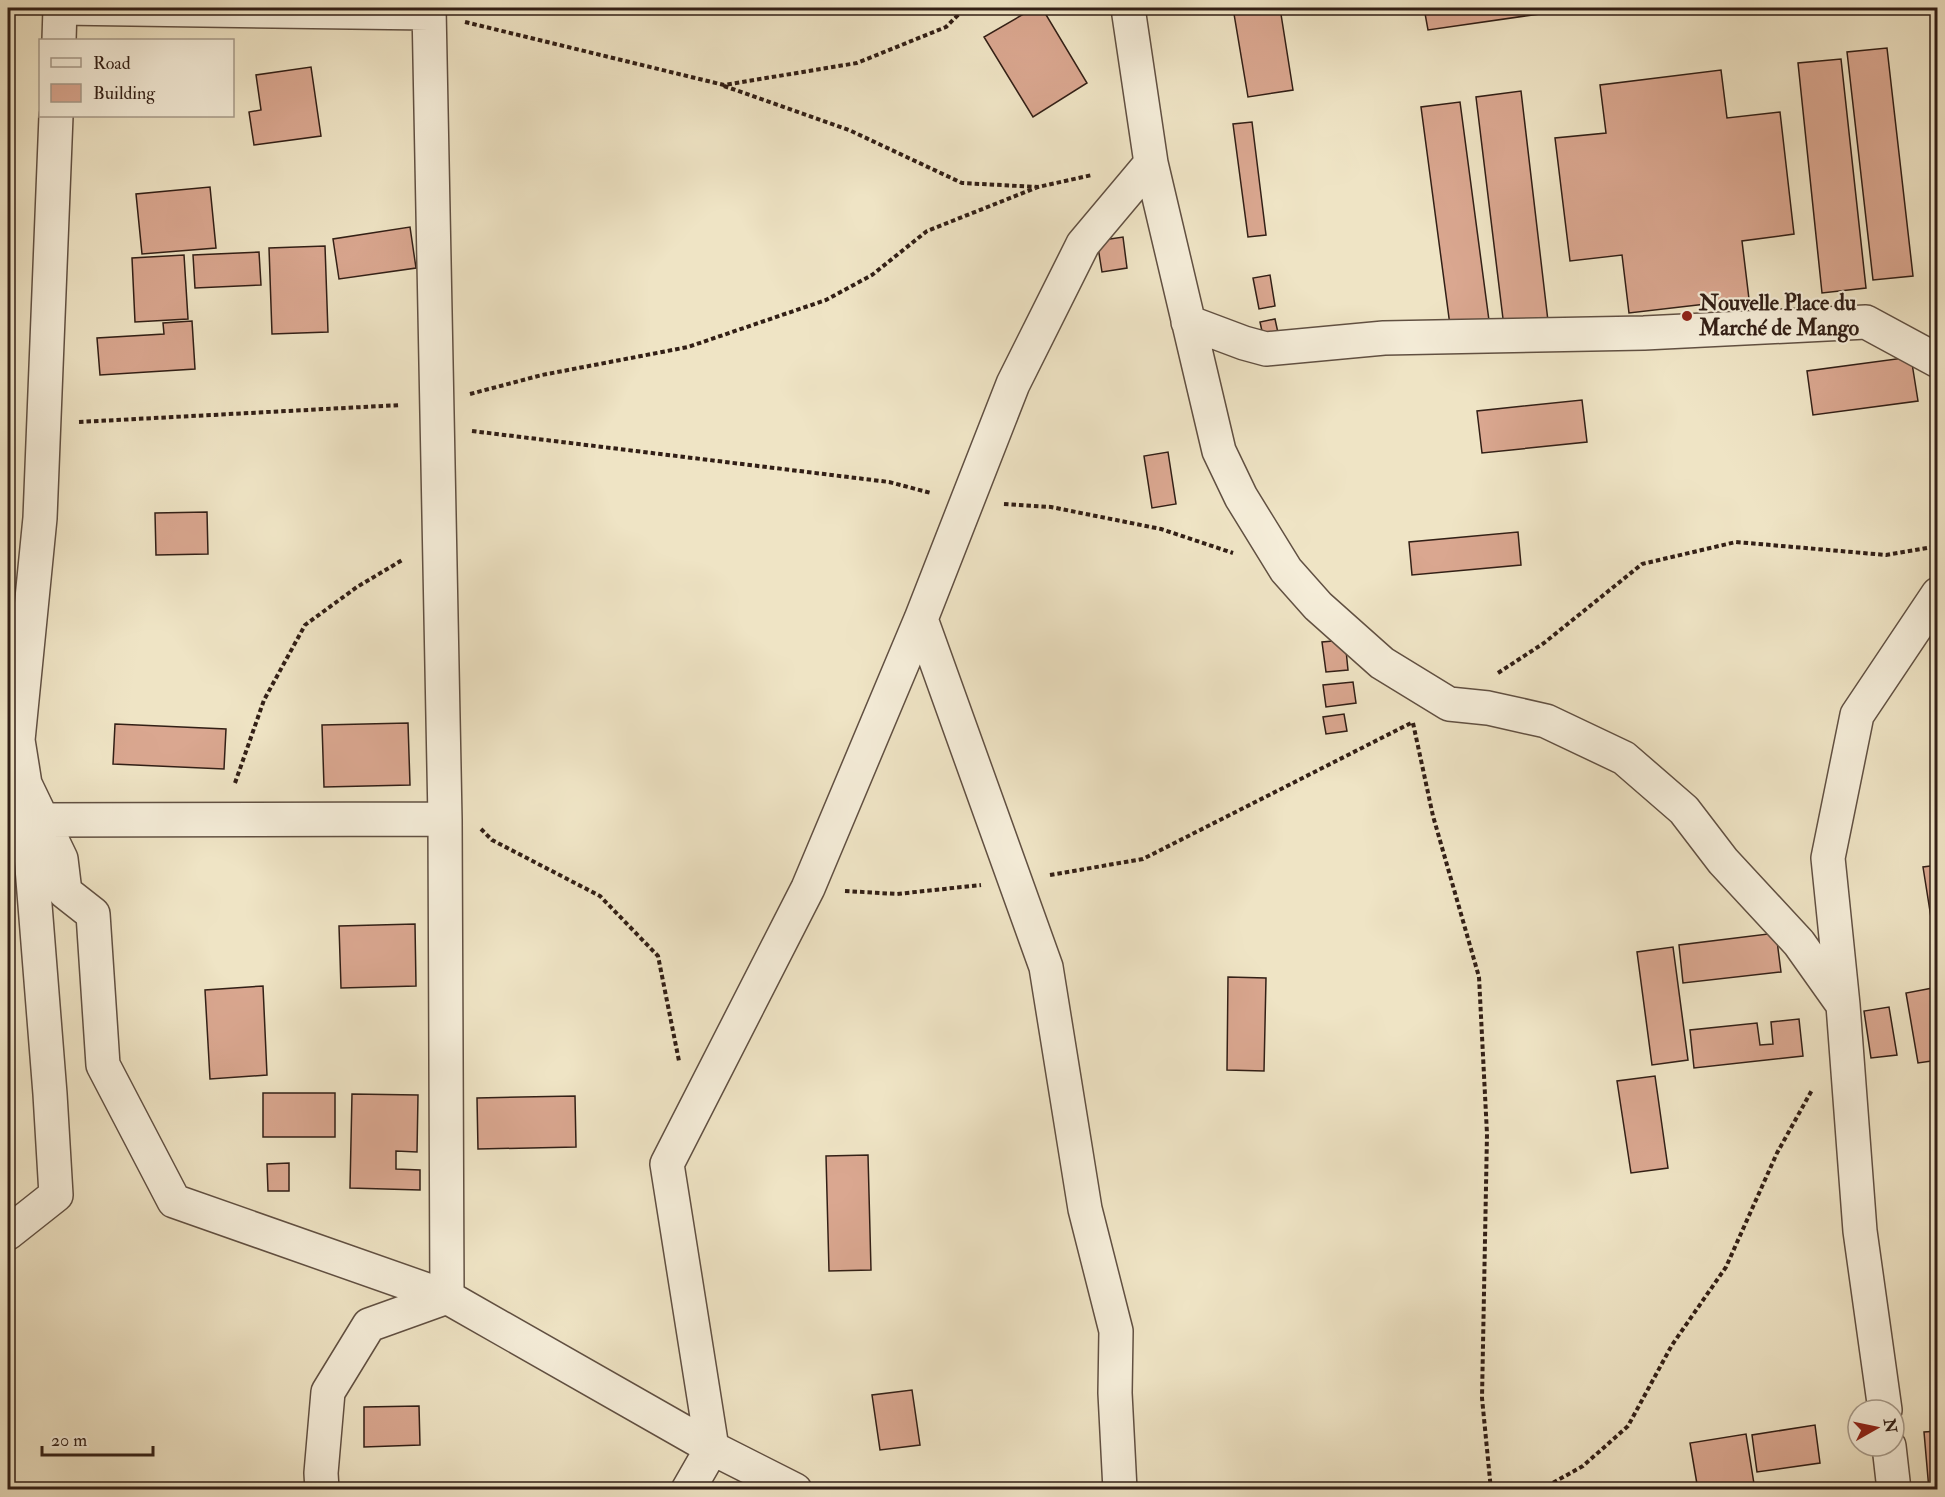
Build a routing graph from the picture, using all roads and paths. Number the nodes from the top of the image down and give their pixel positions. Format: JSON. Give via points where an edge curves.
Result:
{"nodes":[{"id":1,"x":60,"y":8,"type":"edge"},
{"id":2,"x":965,"y":8,"type":"edge"},
{"id":3,"x":429,"y":10,"type":"edge"},
{"id":4,"x":1132,"y":10,"type":"edge"},
{"id":5,"x":59,"y":39,"type":"edge"},
{"id":6,"x":724,"y":86,"type":"junction"},
{"id":7,"x":56,"y":117,"type":"edge"},
{"id":8,"x":1151,"y":163,"type":"junction"},
{"id":9,"x":1094,"y":175,"type":"dead end"},
{"id":10,"x":1038,"y":187,"type":"junction"},
{"id":11,"x":1188,"y":322,"type":"junction"},
{"id":12,"x":1938,"y":361,"type":"edge"},
{"id":13,"x":439,"y":415,"type":"junction"},
{"id":14,"x":44,"y":423,"type":"junction"},
{"id":15,"x":967,"y":502,"type":"junction"},
{"id":16,"x":441,"y":531,"type":"junction"},
{"id":17,"x":1938,"y":546,"type":"edge"},
{"id":18,"x":1286,"y":570,"type":"junction"},
{"id":19,"x":1938,"y":594,"type":"edge"},
{"id":20,"x":921,"y":619,"type":"junction"},
{"id":21,"x":1497,"y":673,"type":"dead end"},
{"id":22,"x":1449,"y":704,"type":"junction"},
{"id":23,"x":1412,"y":723,"type":"junction"},
{"id":24,"x":13,"y":736,"type":"edge"},
{"id":25,"x":25,"y":784,"type":"junction"},
{"id":26,"x":445,"y":808,"type":"junction"},
{"id":27,"x":222,"y":819,"type":"junction"},
{"id":28,"x":41,"y":820,"type":"junction"},
{"id":29,"x":1016,"y":881,"type":"junction"},
{"id":30,"x":808,"y":888,"type":"junction"},
{"id":31,"x":1843,"y":1005,"type":"junction"},
{"id":32,"x":680,"y":1065,"type":"dead end"},
{"id":33,"x":1815,"y":1084,"type":"dead end"},
{"id":34,"x":8,"y":1233,"type":"edge"},
{"id":35,"x":447,"y":1297,"type":"junction"},
{"id":36,"x":1883,"y":1398,"type":"edge"},
{"id":37,"x":712,"y":1448,"type":"junction"},
{"id":38,"x":1890,"y":1458,"type":"edge"},
{"id":39,"x":322,"y":1490,"type":"edge"},
{"id":40,"x":688,"y":1490,"type":"edge"},
{"id":41,"x":795,"y":1490,"type":"edge"},
{"id":42,"x":1120,"y":1490,"type":"edge"},
{"id":43,"x":1491,"y":1490,"type":"edge"},
{"id":44,"x":1540,"y":1490,"type":"edge"},
{"id":45,"x":1894,"y":1490,"type":"edge"}],
"edges":[{"from":1,"to":3,"type":"street"},
{"from":1,"to":5,"type":"street"},
{"from":2,"to":6,"type":"path","via":[[945,27],[857,63]]},
{"from":3,"to":6,"type":"path"},
{"from":3,"to":13,"type":"street"},
{"from":4,"to":8,"type":"street"},
{"from":6,"to":10,"type":"path","via":[[849,130],[962,183]]},
{"from":7,"to":14,"type":"street"},
{"from":8,"to":11,"type":"street"},
{"from":8,"to":15,"type":"street","via":[[1083,244],[1013,384]]},
{"from":9,"to":10,"type":"path"},
{"from":10,"to":13,"type":"path","via":[[927,231],[872,275],[826,300],[687,347],[542,375]]},
{"from":11,"to":12,"type":"street","via":[[1266,348],[1384,338],[1644,333],[1866,322]]},
{"from":11,"to":18,"type":"street","via":[[1219,450],[1240,497]]},
{"from":13,"to":14,"type":"path"},
{"from":13,"to":15,"type":"path","via":[[890,482]]},
{"from":13,"to":16,"type":"street"},
{"from":14,"to":24,"type":"street","via":[[40,518]]},
{"from":15,"to":18,"type":"path","via":[[1051,507],[1161,529]]},
{"from":15,"to":20,"type":"street"},
{"from":16,"to":26,"type":"street"},
{"from":16,"to":27,"type":"path","via":[[305,625],[264,700]]},
{"from":17,"to":21,"type":"path","via":[[1886,555],[1736,543],[1642,564],[1544,643]]},
{"from":18,"to":22,"type":"street","via":[[1318,606],[1382,663]]},
{"from":19,"to":31,"type":"street","via":[[1857,715],[1828,858]]},
{"from":20,"to":29,"type":"street"},
{"from":20,"to":30,"type":"street"},
{"from":22,"to":23,"type":"path"},
{"from":22,"to":31,"type":"street","via":[[1546,721],[1624,758],[1684,810],[1723,861],[1798,944]]},
{"from":23,"to":29,"type":"path","via":[[1143,859]]},
{"from":23,"to":43,"type":"path","via":[[1433,816],[1479,977],[1487,1134],[1482,1398]]},
{"from":24,"to":25,"type":"street"},
{"from":25,"to":28,"type":"street"},
{"from":25,"to":34,"type":"street","via":[[56,1195]]},
{"from":26,"to":27,"type":"street"},
{"from":26,"to":32,"type":"path","via":[[492,840],[600,896],[658,956]]},
{"from":26,"to":35,"type":"street"},
{"from":27,"to":28,"type":"street"},
{"from":28,"to":35,"type":"street","via":[[61,859],[65,892],[93,914],[103,1065],[174,1202]]},
{"from":29,"to":30,"type":"path","via":[[897,894]]},
{"from":29,"to":42,"type":"street","via":[[1046,967],[1085,1209],[1116,1330]]},
{"from":30,"to":37,"type":"street","via":[[667,1164]]},
{"from":31,"to":36,"type":"street","via":[[1860,1231]]},
{"from":33,"to":44,"type":"path","via":[[1726,1267],[1672,1345],[1628,1426],[1583,1466]]},
{"from":35,"to":37,"type":"street"},
{"from":35,"to":39,"type":"street","via":[[369,1325],[328,1392]]},
{"from":37,"to":40,"type":"street"},
{"from":37,"to":41,"type":"street"},
{"from":38,"to":45,"type":"street"}]}
